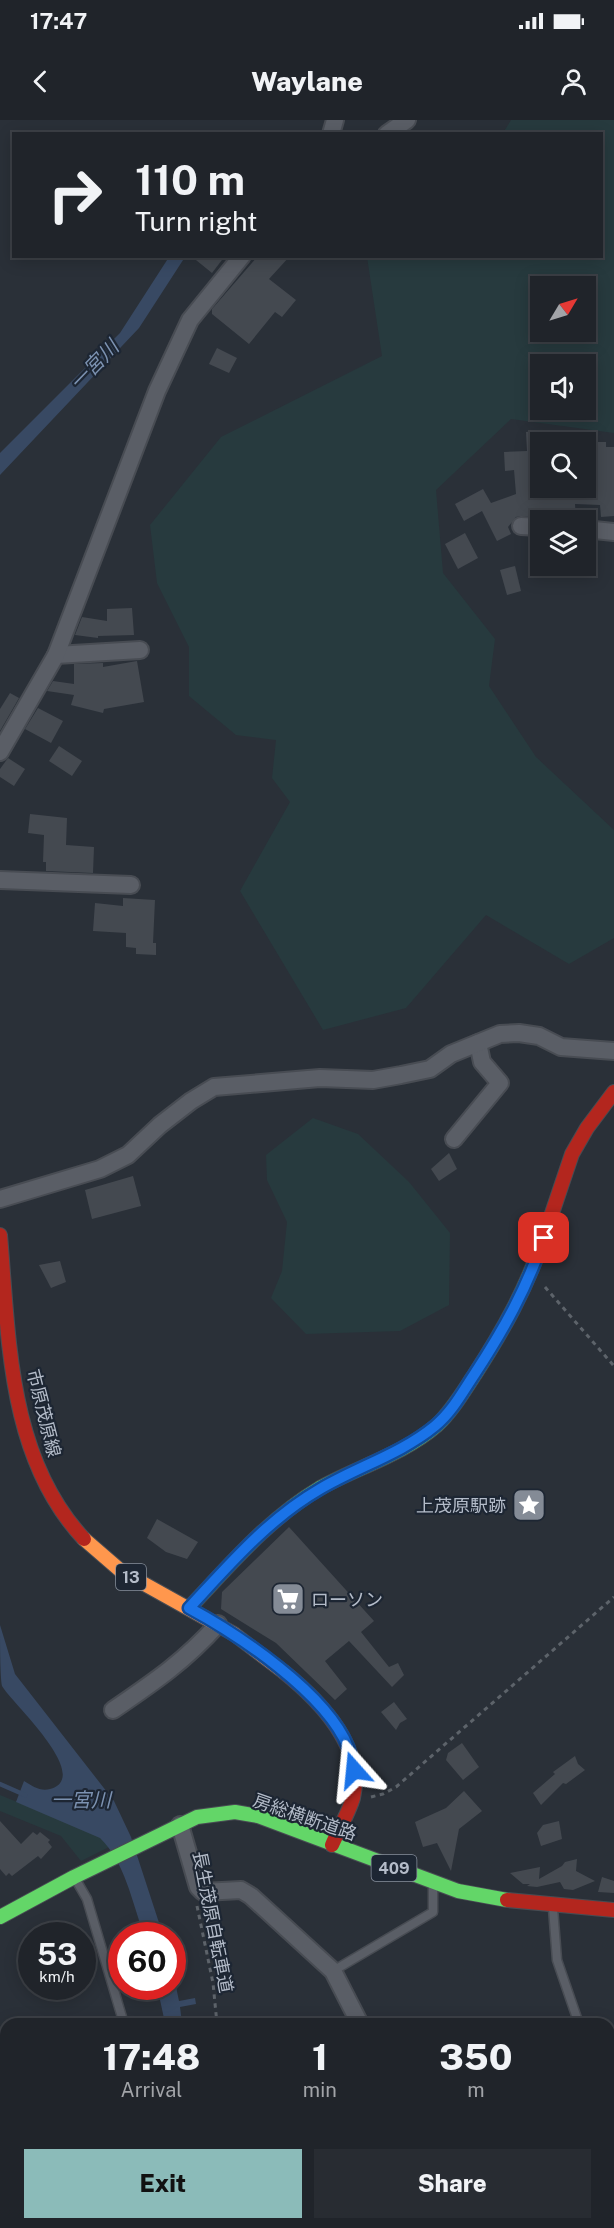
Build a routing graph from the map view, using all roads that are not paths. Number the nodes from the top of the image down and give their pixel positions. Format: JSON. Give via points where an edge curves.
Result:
{"nodes":[{"id":1,"x":407,"y":120,"type":"edge"},
{"id":2,"x":390,"y":132,"type":"edge"},
{"id":3,"x":241,"y":258,"type":"edge"},
{"id":4,"x":521,"y":526,"type":"dead end"},
{"id":5,"x":530,"y":526,"type":"edge"},
{"id":6,"x":596,"y":530,"type":"edge"},
{"id":7,"x":614,"y":532,"type":"edge"},
{"id":8,"x":140,"y":650,"type":"dead end"},
{"id":9,"x":56,"y":655,"type":"junction"},
{"id":10,"x":0,"y":752,"type":"edge"},
{"id":11,"x":0,"y":880,"type":"edge"},
{"id":12,"x":132,"y":885,"type":"dead end"},
{"id":13,"x":478,"y":1043,"type":"junction"},
{"id":14,"x":614,"y":1051,"type":"edge"},
{"id":15,"x":614,"y":1092,"type":"edge"},
{"id":16,"x":454,"y":1139,"type":"dead end"},
{"id":17,"x":0,"y":1199,"type":"edge"},
{"id":18,"x":0,"y":1235,"type":"edge"},
{"id":19,"x":189,"y":1608,"type":"junction"},
{"id":20,"x":218,"y":1624,"type":"junction"},
{"id":21,"x":112,"y":1710,"type":"dead end"},
{"id":22,"x":180,"y":1825,"type":"junction"},
{"id":23,"x":332,"y":1845,"type":"junction"},
{"id":24,"x":74,"y":1877,"type":"junction"},
{"id":25,"x":433,"y":1882,"type":"junction"},
{"id":26,"x":553,"y":1905,"type":"junction"},
{"id":27,"x":614,"y":1910,"type":"edge"},
{"id":28,"x":0,"y":1917,"type":"edge"},
{"id":29,"x":333,"y":1971,"type":"junction"},
{"id":30,"x":122,"y":2018,"type":"edge"},
{"id":31,"x":358,"y":2018,"type":"edge"},
{"id":32,"x":577,"y":2018,"type":"edge"}],
"edges":[{"from":1,"to":2,"type":"street"},
{"from":3,"to":9,"type":"street","via":[[190,320],[157,391]]},
{"from":4,"to":5,"type":"street"},
{"from":6,"to":7,"type":"street"},
{"from":8,"to":9,"type":"street"},
{"from":9,"to":10,"type":"street"},
{"from":11,"to":12,"type":"street"},
{"from":13,"to":14,"type":"street","via":[[500,1034],[519,1033],[539,1036],[561,1047]]},
{"from":13,"to":16,"type":"street","via":[[482,1062],[500,1083]]},
{"from":13,"to":17,"type":"street","via":[[451,1054],[430,1069],[401,1076],[214,1087],[175,1113],[128,1155]]},
{"from":15,"to":19,"type":"main road","via":[[572,1154],[532,1272],[508,1321],[454,1406],[415,1440],[293,1506],[256,1537]]},
{"from":18,"to":19,"type":"main road","name":"市原茂原線","number":"13","via":[[16,1393],[36,1463],[49,1489],[96,1552],[122,1572]]},
{"from":19,"to":20,"type":"main road","name":"市原茂原線","number":"13"},
{"from":20,"to":21,"type":"street","via":[[171,1670]]},
{"from":20,"to":23,"type":"main road","name":"市原茂原線","number":"13","via":[[243,1640],[317,1703],[348,1748],[354,1770],[354,1793]]},
{"from":22,"to":23,"type":"main road","name":"房総横断道路","number":"409","via":[[197,1817],[235,1812],[258,1816]]},
{"from":22,"to":24,"type":"main road","name":"房総横断道路","number":"409"},
{"from":22,"to":29,"type":"street","via":[[198,1887],[204,1892],[241,1890],[251,1896]]},
{"from":23,"to":25,"type":"main road","name":"房総横断道路","number":"409"},
{"from":24,"to":28,"type":"main road","name":"房総横断道路","number":"409"},
{"from":24,"to":30,"type":"lane","via":[[87,1899]]},
{"from":25,"to":26,"type":"main road","name":"房総横断道路","number":"409","via":[[488,1898]]},
{"from":25,"to":29,"type":"lane","via":[[433,1912]]},
{"from":26,"to":27,"type":"main road","name":"房総横断道路","number":"409"},
{"from":26,"to":32,"type":"lane","via":[[557,1960]]},
{"from":29,"to":31,"type":"street"}]}
